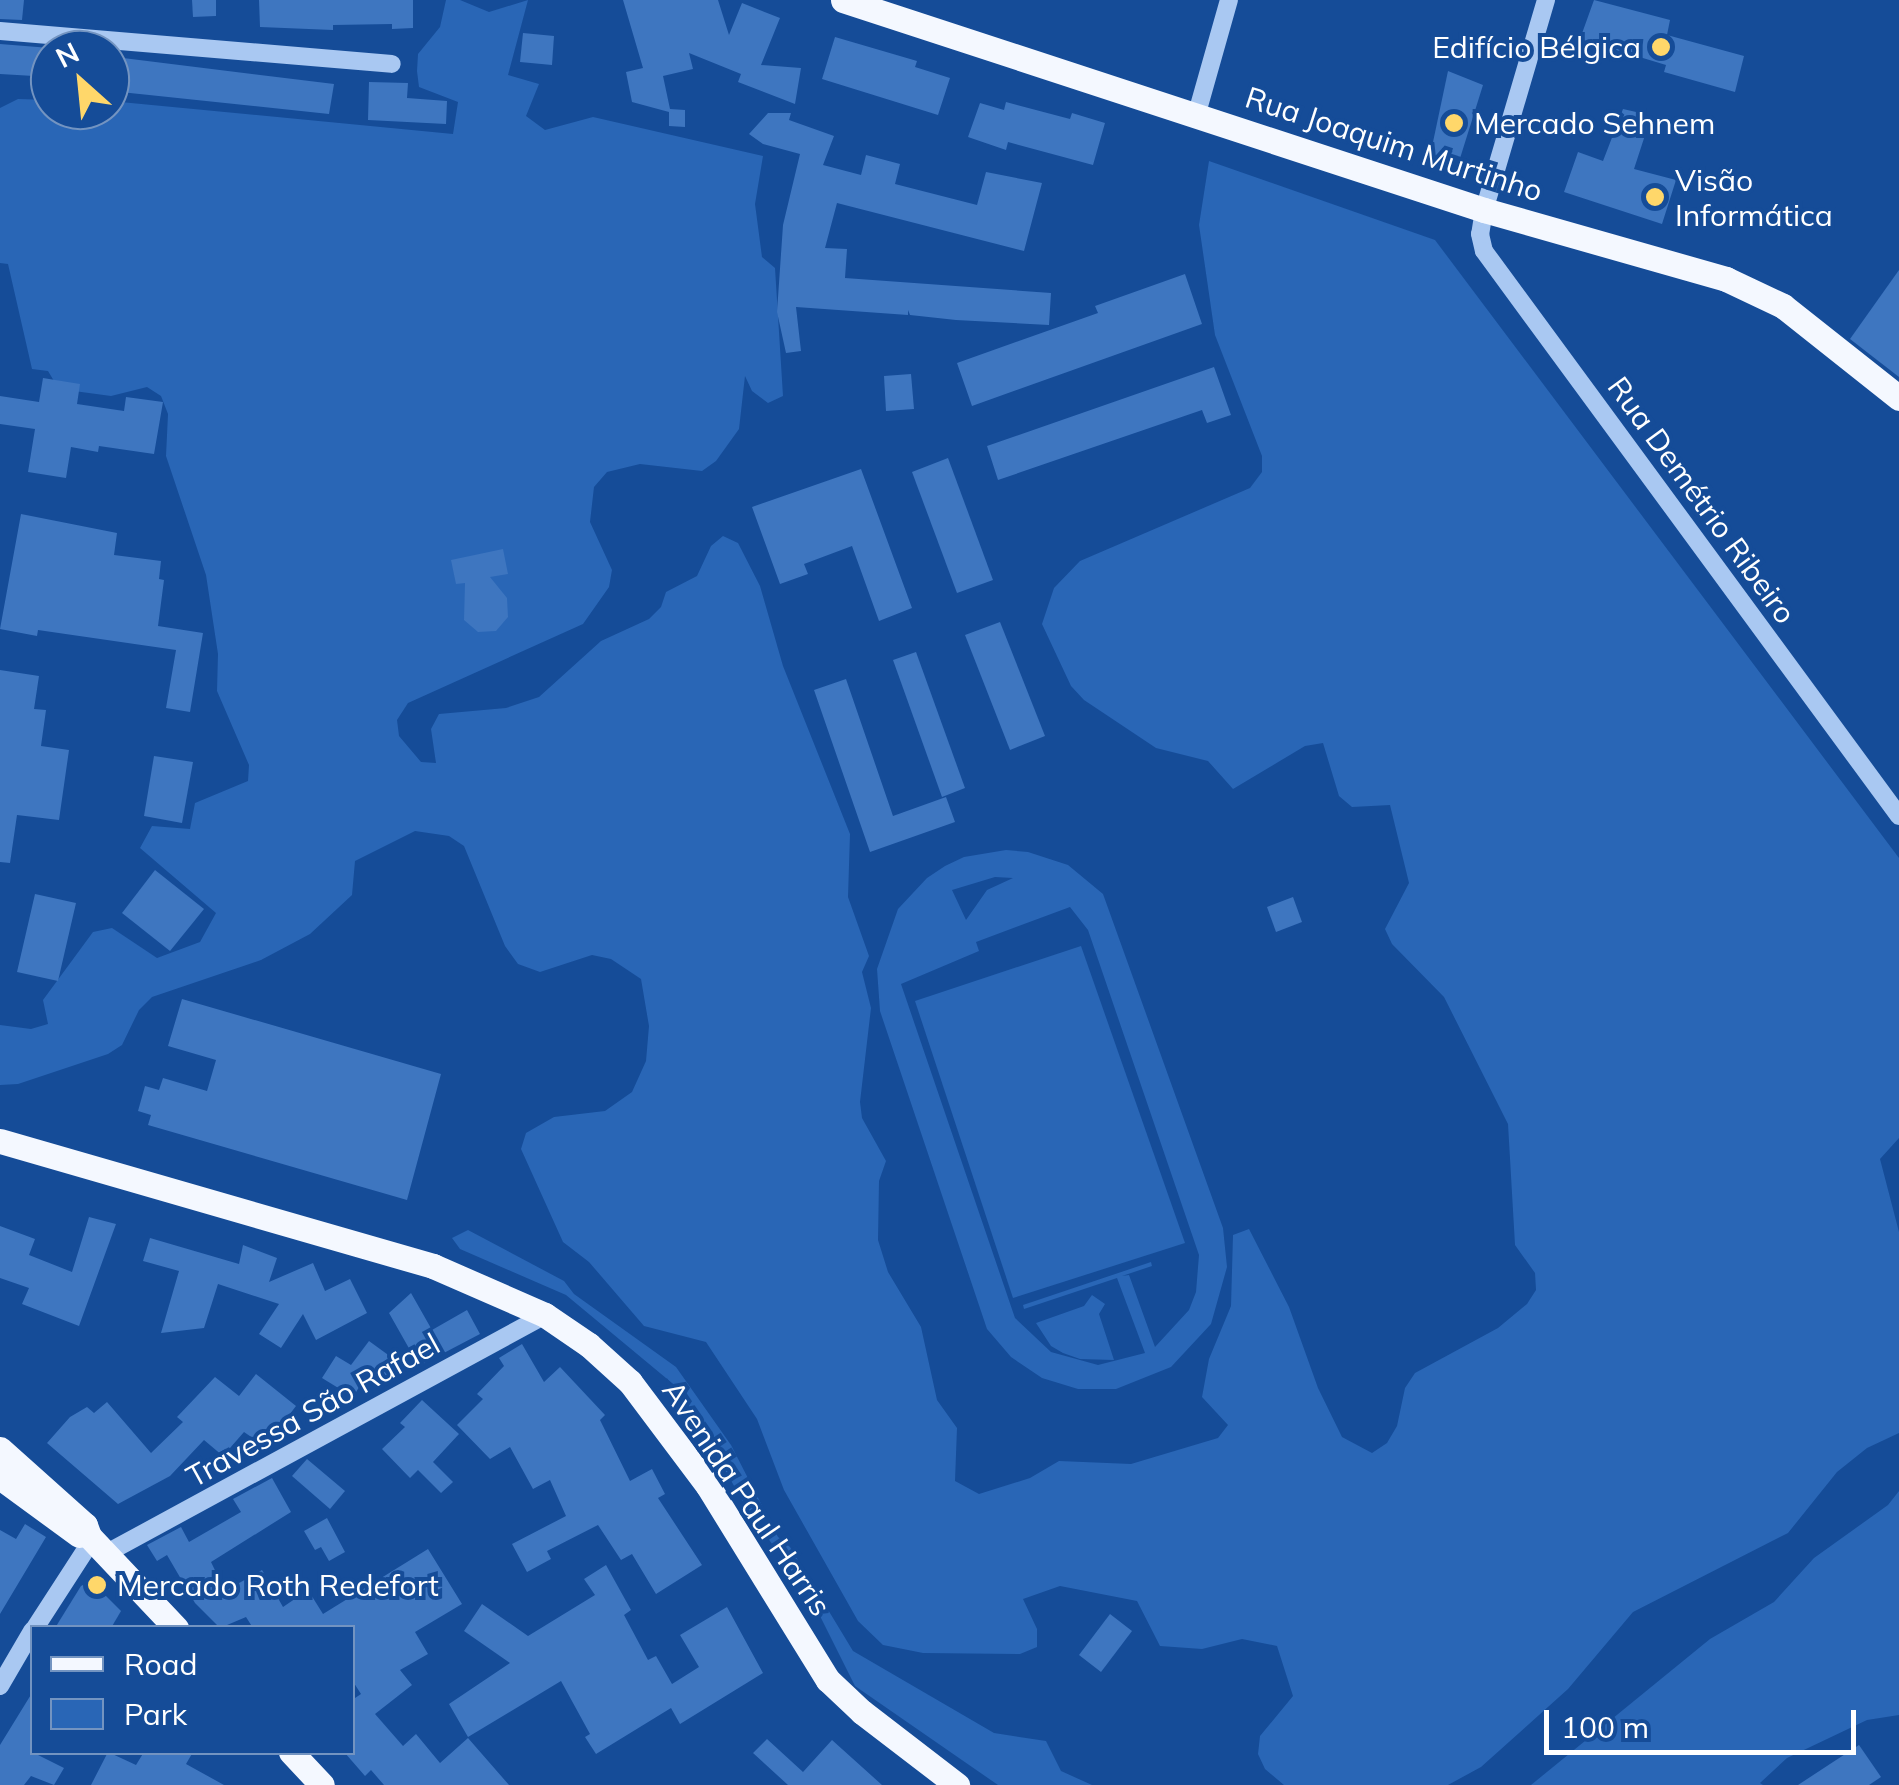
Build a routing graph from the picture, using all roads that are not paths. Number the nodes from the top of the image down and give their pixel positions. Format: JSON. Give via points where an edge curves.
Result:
{"nodes":[{"id":1,"x":844,"y":0,"type":"edge"},
{"id":2,"x":1229,"y":0,"type":"edge"},
{"id":3,"x":1546,"y":0,"type":"edge"},
{"id":4,"x":0,"y":31,"type":"edge"},
{"id":5,"x":392,"y":64,"type":"dead end"},
{"id":6,"x":1197,"y":113,"type":"junction"},
{"id":7,"x":1484,"y":210,"type":"junction"},
{"id":8,"x":1899,"y":398,"type":"edge"},
{"id":9,"x":1899,"y":816,"type":"edge"},
{"id":10,"x":0,"y":1141,"type":"edge"},
{"id":11,"x":545,"y":1315,"type":"junction"},
{"id":12,"x":0,"y":1449,"type":"edge"},
{"id":13,"x":0,"y":1477,"type":"edge"},
{"id":14,"x":96,"y":1543,"type":"junction"},
{"id":15,"x":37,"y":1625,"type":"edge"},
{"id":16,"x":173,"y":1625,"type":"edge"},
{"id":17,"x":30,"y":1636,"type":"edge"},
{"id":18,"x":0,"y":1686,"type":"edge"},
{"id":19,"x":295,"y":1755,"type":"edge"},
{"id":20,"x":941,"y":1781,"type":"edge"},
{"id":21,"x":322,"y":1785,"type":"edge"}],
"edges":[{"from":1,"to":6,"type":"main road","name":"Rua Joaquim Murtinho"},
{"from":2,"to":6,"type":"street"},
{"from":3,"to":7,"type":"street"},
{"from":4,"to":5,"type":"street"},
{"from":6,"to":7,"type":"main road","name":"Rua Joaquim Murtinho"},
{"from":7,"to":8,"type":"main road","name":"Rua Joaquim Murtinho","via":[[1726,279],[1783,306]]},
{"from":7,"to":9,"type":"street","name":"Rua Demétrio Ribeiro","via":[[1484,251]]},
{"from":10,"to":11,"type":"main road","name":"Avenida Paul Harris","via":[[433,1266]]},
{"from":11,"to":14,"type":"street","name":"Travessa São Rafael"},
{"from":11,"to":20,"type":"main road","name":"Avenida Paul Harris","via":[[630,1382],[708,1486],[828,1680]]},
{"from":12,"to":14,"type":"main road","via":[[86,1526]]},
{"from":13,"to":14,"type":"main road"},
{"from":14,"to":15,"type":"street"},
{"from":14,"to":16,"type":"main road"},
{"from":17,"to":18,"type":"street"},
{"from":19,"to":21,"type":"main road"}]}
